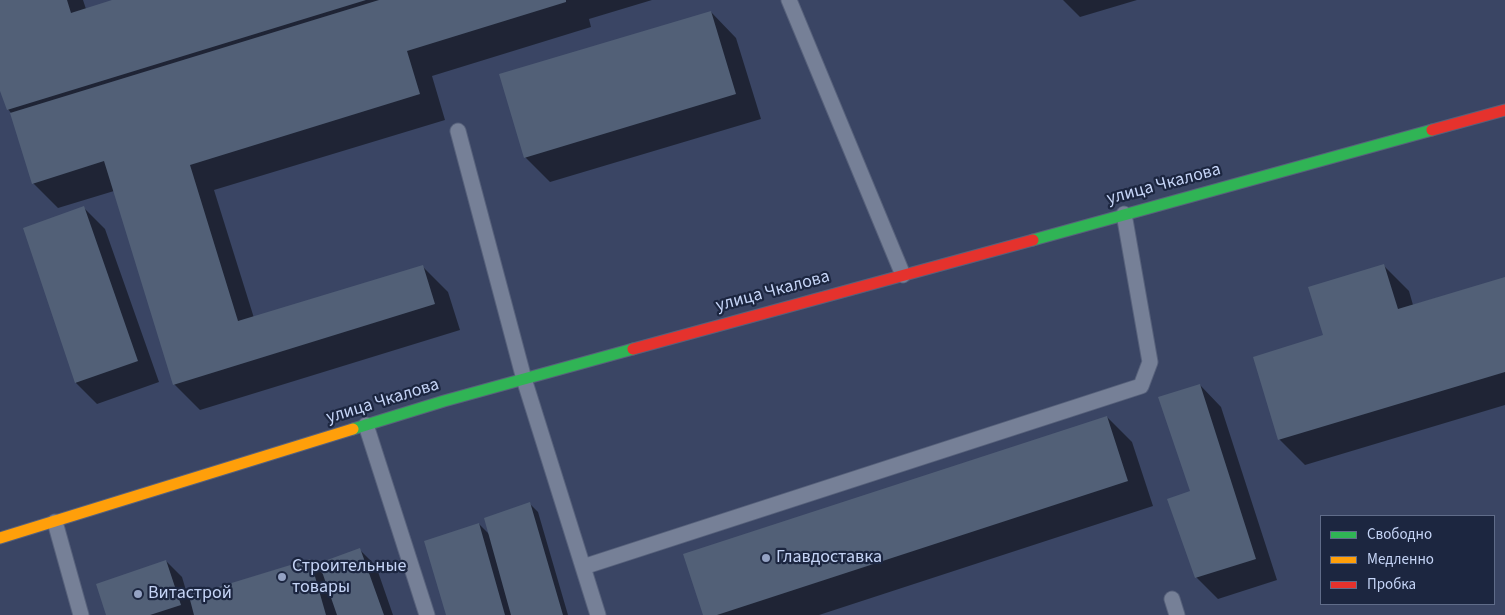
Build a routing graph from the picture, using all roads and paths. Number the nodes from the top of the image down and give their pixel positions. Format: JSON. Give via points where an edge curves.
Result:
{"nodes":[{"id":1,"x":789,"y":0,"type":"edge"},
{"id":2,"x":1505,"y":110,"type":"edge"},
{"id":3,"x":458,"y":131,"type":"dead end"},
{"id":4,"x":1124,"y":214,"type":"junction"},
{"id":5,"x":903,"y":275,"type":"junction"},
{"id":6,"x":524,"y":379,"type":"junction"},
{"id":7,"x":366,"y":425,"type":"junction"},
{"id":8,"x":55,"y":522,"type":"junction"},
{"id":9,"x":0,"y":538,"type":"edge"},
{"id":10,"x":583,"y":568,"type":"junction"},
{"id":11,"x":1172,"y":599,"type":"dead end"},
{"id":12,"x":81,"y":615,"type":"edge"},
{"id":13,"x":427,"y":615,"type":"edge"},
{"id":14,"x":598,"y":615,"type":"edge"},
{"id":15,"x":1177,"y":615,"type":"edge"}],
"edges":[{"from":1,"to":5,"type":"lane"},
{"from":2,"to":4,"type":"street","name":"улица Чкалова"},
{"from":3,"to":6,"type":"lane"},
{"from":4,"to":5,"type":"street","name":"улица Чкалова"},
{"from":4,"to":10,"type":"lane","via":[[1150,362],[1142,386]]},
{"from":5,"to":6,"type":"street","name":"улица Чкалова"},
{"from":6,"to":7,"type":"street","name":"улица Чкалова"},
{"from":6,"to":10,"type":"lane"},
{"from":7,"to":8,"type":"street","name":"улица Чкалова"},
{"from":7,"to":13,"type":"lane"},
{"from":8,"to":9,"type":"street","name":"улица Чкалова"},
{"from":8,"to":12,"type":"lane"},
{"from":10,"to":14,"type":"lane"},
{"from":11,"to":15,"type":"lane"}]}
